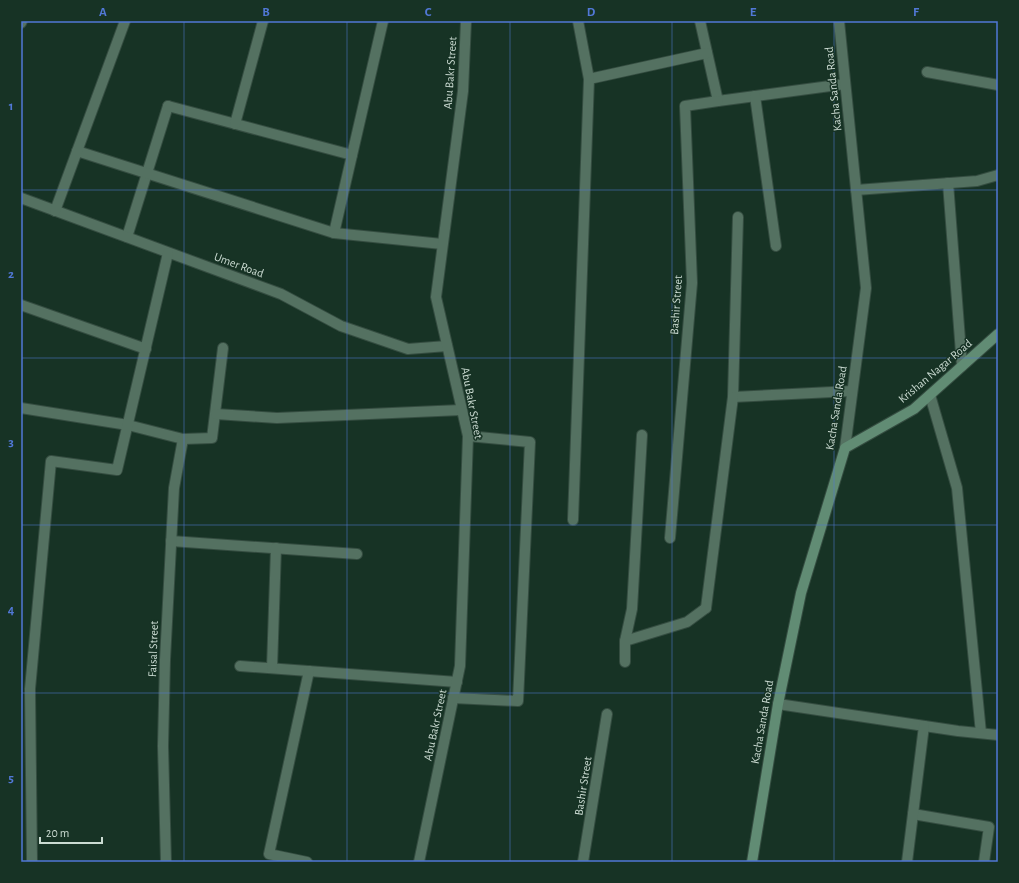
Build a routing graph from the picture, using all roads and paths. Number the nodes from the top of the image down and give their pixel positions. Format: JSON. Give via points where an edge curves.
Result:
{"nodes":[{"id":1,"x":125,"y":21,"type":"edge"},
{"id":2,"x":263,"y":21,"type":"edge"},
{"id":3,"x":383,"y":21,"type":"edge"},
{"id":4,"x":466,"y":21,"type":"edge"},
{"id":5,"x":578,"y":21,"type":"edge"},
{"id":6,"x":700,"y":21,"type":"edge"},
{"id":7,"x":839,"y":21,"type":"edge"},
{"id":8,"x":707,"y":53,"type":"junction"},
{"id":9,"x":927,"y":72,"type":"dead end"},
{"id":10,"x":589,"y":80,"type":"junction"},
{"id":11,"x":846,"y":84,"type":"junction"},
{"id":12,"x":998,"y":84,"type":"edge"},
{"id":13,"x":755,"y":96,"type":"junction"},
{"id":14,"x":718,"y":100,"type":"junction"},
{"id":15,"x":235,"y":124,"type":"junction"},
{"id":16,"x":77,"y":151,"type":"junction"},
{"id":17,"x":352,"y":156,"type":"junction"},
{"id":18,"x":148,"y":173,"type":"junction"},
{"id":19,"x":998,"y":174,"type":"edge"},
{"id":20,"x":948,"y":183,"type":"junction"},
{"id":21,"x":856,"y":190,"type":"junction"},
{"id":22,"x":21,"y":198,"type":"edge"},
{"id":23,"x":55,"y":211,"type":"junction"},
{"id":24,"x":738,"y":217,"type":"dead end"},
{"id":25,"x":334,"y":233,"type":"junction"},
{"id":26,"x":127,"y":238,"type":"junction"},
{"id":27,"x":442,"y":244,"type":"junction"},
{"id":28,"x":776,"y":246,"type":"dead end"},
{"id":29,"x":168,"y":252,"type":"junction"},
{"id":30,"x":21,"y":306,"type":"edge"},
{"id":31,"x":998,"y":334,"type":"edge"},
{"id":32,"x":446,"y":346,"type":"junction"},
{"id":33,"x":223,"y":348,"type":"dead end"},
{"id":34,"x":146,"y":349,"type":"junction"},
{"id":35,"x":962,"y":366,"type":"junction"},
{"id":36,"x":852,"y":391,"type":"junction"},
{"id":37,"x":930,"y":395,"type":"junction"},
{"id":38,"x":734,"y":397,"type":"junction"},
{"id":39,"x":21,"y":408,"type":"edge"},
{"id":40,"x":461,"y":410,"type":"junction"},
{"id":41,"x":216,"y":414,"type":"junction"},
{"id":42,"x":128,"y":425,"type":"junction"},
{"id":43,"x":642,"y":435,"type":"dead end"},
{"id":44,"x":468,"y":436,"type":"junction"},
{"id":45,"x":183,"y":439,"type":"junction"},
{"id":46,"x":845,"y":448,"type":"junction"},
{"id":47,"x":573,"y":520,"type":"dead end"},
{"id":48,"x":670,"y":538,"type":"dead end"},
{"id":49,"x":171,"y":541,"type":"junction"},
{"id":50,"x":276,"y":548,"type":"junction"},
{"id":51,"x":357,"y":554,"type":"dead end"},
{"id":52,"x":625,"y":641,"type":"junction"},
{"id":53,"x":625,"y":662,"type":"dead end"},
{"id":54,"x":240,"y":666,"type":"dead end"},
{"id":55,"x":272,"y":668,"type":"junction"},
{"id":56,"x":309,"y":671,"type":"junction"},
{"id":57,"x":457,"y":682,"type":"junction"},
{"id":58,"x":453,"y":698,"type":"junction"},
{"id":59,"x":778,"y":704,"type":"junction"},
{"id":60,"x":607,"y":714,"type":"dead end"},
{"id":61,"x":924,"y":726,"type":"junction"},
{"id":62,"x":981,"y":734,"type":"junction"},
{"id":63,"x":998,"y":735,"type":"edge"},
{"id":64,"x":26,"y":749,"type":"edge"},
{"id":65,"x":913,"y":814,"type":"junction"},
{"id":66,"x":32,"y":862,"type":"edge"},
{"id":67,"x":166,"y":862,"type":"edge"},
{"id":68,"x":307,"y":862,"type":"edge"},
{"id":69,"x":419,"y":862,"type":"edge"},
{"id":70,"x":583,"y":862,"type":"edge"},
{"id":71,"x":752,"y":862,"type":"edge"},
{"id":72,"x":907,"y":862,"type":"edge"},
{"id":73,"x":984,"y":862,"type":"edge"}],
"edges":[{"from":1,"to":16,"type":"street"},
{"from":2,"to":15,"type":"street"},
{"from":3,"to":17,"type":"street"},
{"from":4,"to":27,"type":"street","name":"Abu Bakr Street","via":[[463,91]]},
{"from":5,"to":10,"type":"street"},
{"from":6,"to":8,"type":"street"},
{"from":7,"to":11,"type":"street","name":"Kacha Sanda Road"},
{"from":8,"to":10,"type":"street"},
{"from":8,"to":14,"type":"street"},
{"from":9,"to":12,"type":"street"},
{"from":10,"to":47,"type":"street"},
{"from":11,"to":13,"type":"street"},
{"from":11,"to":21,"type":"street","name":"Kacha Sanda Road"},
{"from":13,"to":14,"type":"street"},
{"from":13,"to":28,"type":"street"},
{"from":14,"to":48,"type":"street","name":"Bashir Street","via":[[685,106],[692,283]]},
{"from":15,"to":17,"type":"street"},
{"from":15,"to":18,"type":"street","via":[[168,106]]},
{"from":16,"to":18,"type":"street"},
{"from":16,"to":23,"type":"street"},
{"from":17,"to":25,"type":"street"},
{"from":18,"to":25,"type":"street"},
{"from":18,"to":26,"type":"street"},
{"from":19,"to":20,"type":"street","via":[[977,181]]},
{"from":20,"to":21,"type":"street"},
{"from":20,"to":35,"type":"street"},
{"from":21,"to":36,"type":"street","name":"Kacha Sanda Road","via":[[866,288]]},
{"from":22,"to":23,"type":"street","name":"Umer Road"},
{"from":23,"to":26,"type":"street","name":"Umer Road"},
{"from":24,"to":38,"type":"street"},
{"from":25,"to":27,"type":"street"},
{"from":26,"to":29,"type":"street","name":"Umer Road"},
{"from":27,"to":32,"type":"street","name":"Abu Bakr Street","via":[[436,297]]},
{"from":29,"to":32,"type":"street","name":"Umer Road","via":[[281,294],[341,326],[408,349]]},
{"from":29,"to":34,"type":"street"},
{"from":30,"to":34,"type":"street"},
{"from":31,"to":35,"type":"main road","name":"Krishan Nagar Road"},
{"from":32,"to":40,"type":"street","name":"Abu Bakr Street"},
{"from":33,"to":41,"type":"street"},
{"from":34,"to":42,"type":"street"},
{"from":35,"to":37,"type":"main road","name":"Krishan Nagar Road"},
{"from":36,"to":38,"type":"street"},
{"from":36,"to":46,"type":"street","name":"Kacha Sanda Road"},
{"from":37,"to":46,"type":"main road","name":"Krishan Nagar Road","via":[[914,409]]},
{"from":37,"to":62,"type":"street","via":[[957,488]]},
{"from":38,"to":52,"type":"street","via":[[706,608],[687,622]]},
{"from":39,"to":42,"type":"street"},
{"from":40,"to":41,"type":"street","via":[[277,418]]},
{"from":40,"to":44,"type":"street","name":"Abu Bakr Street"},
{"from":41,"to":45,"type":"street","via":[[212,438]]},
{"from":42,"to":45,"type":"street"},
{"from":42,"to":64,"type":"street","via":[[117,470],[51,461]]},
{"from":43,"to":52,"type":"street","via":[[632,609]]},
{"from":44,"to":57,"type":"street","name":"Abu Bakr Street","via":[[460,666]]},
{"from":44,"to":58,"type":"street","via":[[530,442],[518,701]]},
{"from":45,"to":49,"type":"street","name":"Faisal Street","via":[[174,488]]},
{"from":46,"to":59,"type":"main road","name":"Kacha Sanda Road","via":[[801,593]]},
{"from":49,"to":50,"type":"street"},
{"from":49,"to":67,"type":"street","name":"Faisal Street","via":[[165,660]]},
{"from":50,"to":51,"type":"street"},
{"from":50,"to":55,"type":"street"},
{"from":52,"to":53,"type":"street"},
{"from":54,"to":55,"type":"street"},
{"from":55,"to":56,"type":"street"},
{"from":56,"to":57,"type":"street"},
{"from":56,"to":68,"type":"street","via":[[269,854]]},
{"from":57,"to":58,"type":"street","name":"Abu Bakr Street"},
{"from":58,"to":69,"type":"street","name":"Abu Bakr Street"},
{"from":59,"to":61,"type":"street"},
{"from":59,"to":71,"type":"main road","name":"Kacha Sanda Road"},
{"from":60,"to":70,"type":"street","name":"Bashir Street"},
{"from":61,"to":62,"type":"street"},
{"from":61,"to":65,"type":"street"},
{"from":62,"to":63,"type":"street"},
{"from":64,"to":66,"type":"street"},
{"from":65,"to":72,"type":"street"},
{"from":65,"to":73,"type":"street","via":[[989,827]]}]}
